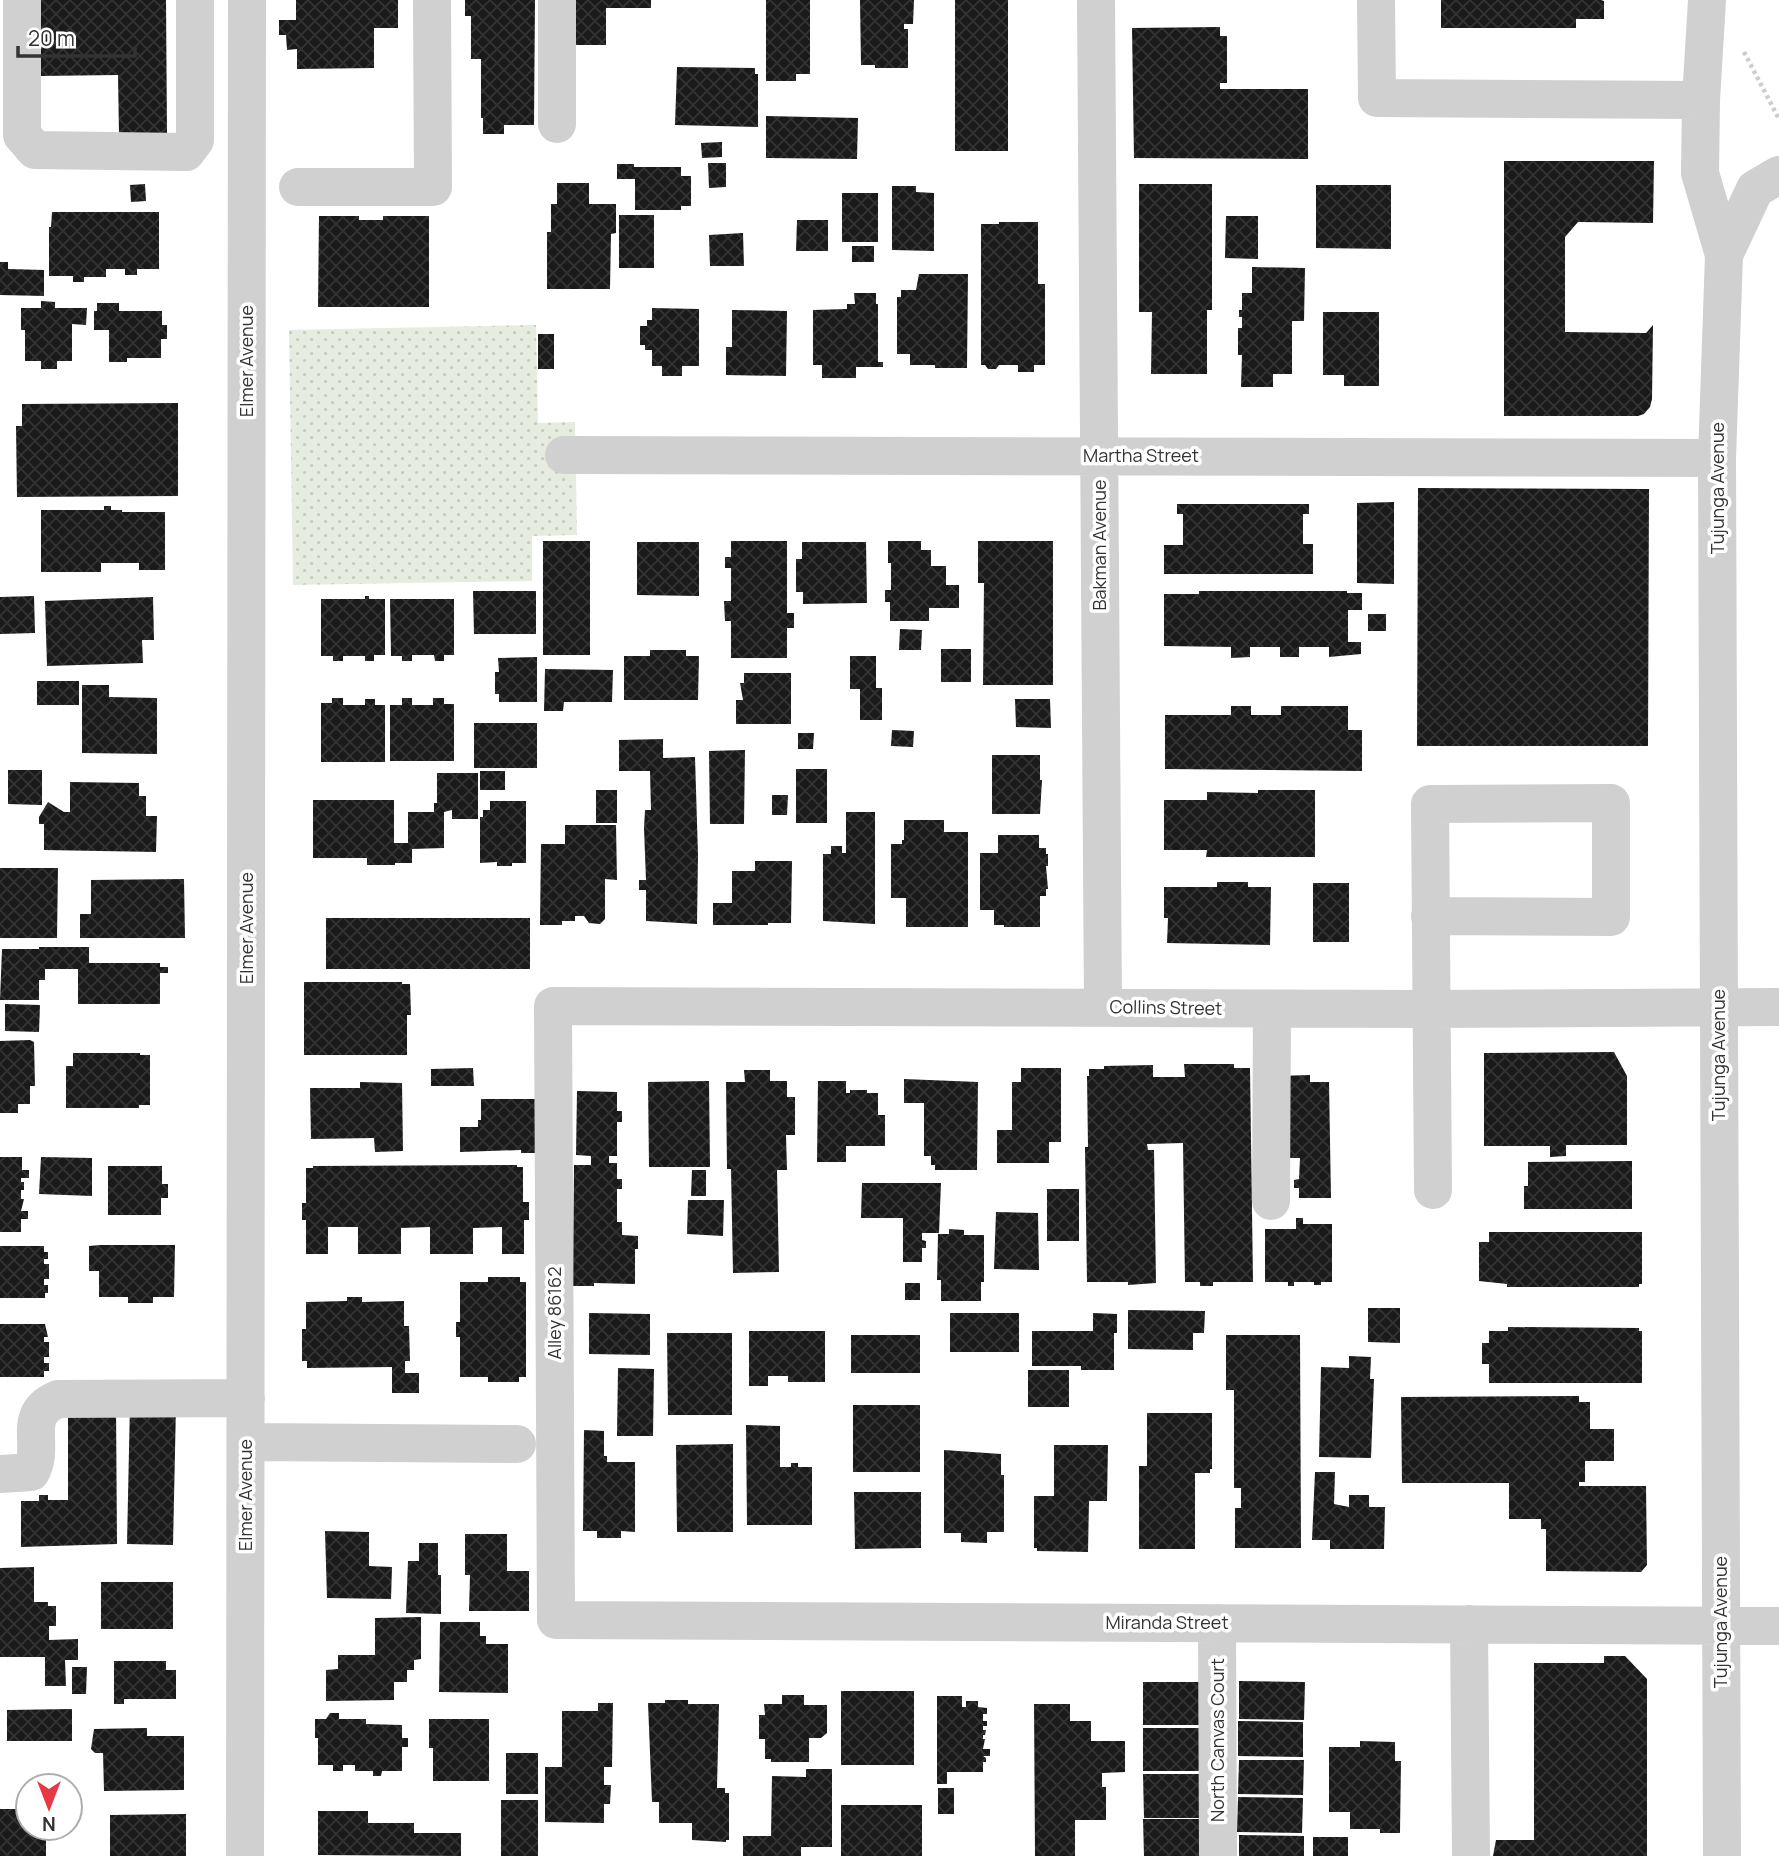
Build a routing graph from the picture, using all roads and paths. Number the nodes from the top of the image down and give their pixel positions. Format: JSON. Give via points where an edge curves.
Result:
{"nodes":[{"id":1,"x":22,"y":0,"type":"edge"},
{"id":2,"x":195,"y":0,"type":"edge"},
{"id":3,"x":247,"y":0,"type":"edge"},
{"id":4,"x":432,"y":0,"type":"edge"},
{"id":5,"x":557,"y":0,"type":"edge"},
{"id":6,"x":1096,"y":0,"type":"edge"},
{"id":7,"x":1376,"y":0,"type":"edge"},
{"id":8,"x":1707,"y":0,"type":"edge"},
{"id":9,"x":1741,"y":47,"type":"dead end"},
{"id":10,"x":195,"y":78,"type":"junction"},
{"id":11,"x":247,"y":78,"type":"junction"},
{"id":12,"x":1701,"y":100,"type":"junction"},
{"id":13,"x":1779,"y":119,"type":"edge"},
{"id":14,"x":556,"y":124,"type":"dead end"},
{"id":15,"x":1779,"y":175,"type":"edge"},
{"id":16,"x":298,"y":187,"type":"dead end"},
{"id":17,"x":1724,"y":255,"type":"junction"},
{"id":18,"x":564,"y":454,"type":"dead end"},
{"id":19,"x":1100,"y":456,"type":"junction"},
{"id":20,"x":1717,"y":458,"type":"junction"},
{"id":21,"x":1430,"y":916,"type":"junction"},
{"id":22,"x":553,"y":1006,"type":"joint"},
{"id":23,"x":1103,"y":1007,"type":"junction"},
{"id":24,"x":1718,"y":1007,"type":"junction"},
{"id":25,"x":1779,"y":1007,"type":"edge"},
{"id":26,"x":1272,"y":1009,"type":"junction"},
{"id":27,"x":1430,"y":1009,"type":"junction"},
{"id":28,"x":1433,"y":1191,"type":"dead end"},
{"id":29,"x":1271,"y":1201,"type":"dead end"},
{"id":30,"x":246,"y":1398,"type":"junction"},
{"id":31,"x":246,"y":1442,"type":"junction"},
{"id":32,"x":517,"y":1444,"type":"dead end"},
{"id":33,"x":0,"y":1474,"type":"edge"},
{"id":34,"x":556,"y":1620,"type":"joint"},
{"id":35,"x":1217,"y":1623,"type":"junction"},
{"id":36,"x":1469,"y":1624,"type":"junction"},
{"id":37,"x":1721,"y":1626,"type":"junction"},
{"id":38,"x":1779,"y":1626,"type":"edge"},
{"id":39,"x":245,"y":1856,"type":"edge"},
{"id":40,"x":1219,"y":1856,"type":"edge"},
{"id":41,"x":1471,"y":1856,"type":"edge"},
{"id":42,"x":1722,"y":1856,"type":"edge"}],
"edges":[{"from":1,"to":10,"type":"street","via":[[22,135],[35,150],[186,152],[195,140]]},
{"from":2,"to":10,"type":"street"},
{"from":3,"to":11,"type":"street","name":"Elmer Avenue"},
{"from":4,"to":16,"type":"street","via":[[433,187]]},
{"from":5,"to":14,"type":"street"},
{"from":6,"to":19,"type":"street","name":"Bakman Avenue"},
{"from":7,"to":12,"type":"street","via":[[1377,98]]},
{"from":8,"to":12,"type":"street","name":"Tujunga Avenue"},
{"from":9,"to":13,"type":"path"},
{"from":10,"to":11,"type":"street"},
{"from":11,"to":30,"type":"street","name":"Elmer Avenue"},
{"from":12,"to":17,"type":"street","name":"Tujunga Avenue","via":[[1700,173]]},
{"from":15,"to":17,"type":"street","name":"Tujunga Avenue","via":[[1755,189]]},
{"from":17,"to":20,"type":"street","name":"Tujunga Avenue"},
{"from":18,"to":19,"type":"street","name":"Martha Street"},
{"from":19,"to":20,"type":"street","name":"Martha Street"},
{"from":19,"to":23,"type":"street","name":"Bakman Avenue"},
{"from":20,"to":24,"type":"street","name":"Tujunga Avenue"},
{"from":21,"to":21,"type":"street","via":[[1430,804],[1611,803],[1611,917]]},
{"from":21,"to":27,"type":"street"},
{"from":22,"to":23,"type":"street","name":"Collins Street"},
{"from":22,"to":34,"type":"street","name":"Alley 86162"},
{"from":23,"to":26,"type":"street","name":"Collins Street"},
{"from":24,"to":25,"type":"street","name":"Collins Street"},
{"from":24,"to":27,"type":"street","name":"Collins Street"},
{"from":24,"to":37,"type":"street","name":"Tujunga Avenue"},
{"from":26,"to":27,"type":"street","name":"Collins Street"},
{"from":26,"to":29,"type":"street"},
{"from":27,"to":28,"type":"street"},
{"from":30,"to":31,"type":"street","name":"Elmer Avenue"},
{"from":30,"to":33,"type":"street","via":[[58,1399],[46,1404],[36,1417],[36,1463],[31,1472]]},
{"from":31,"to":32,"type":"street"},
{"from":31,"to":39,"type":"street","name":"Elmer Avenue"},
{"from":34,"to":35,"type":"street","name":"Miranda Street"},
{"from":35,"to":36,"type":"street","name":"Miranda Street"},
{"from":35,"to":40,"type":"street","name":"North Canvas Court"},
{"from":36,"to":37,"type":"street","name":"Miranda Street"},
{"from":36,"to":41,"type":"street"},
{"from":37,"to":38,"type":"street","name":"Miranda Street"},
{"from":37,"to":42,"type":"street","name":"Tujunga Avenue"}]}
